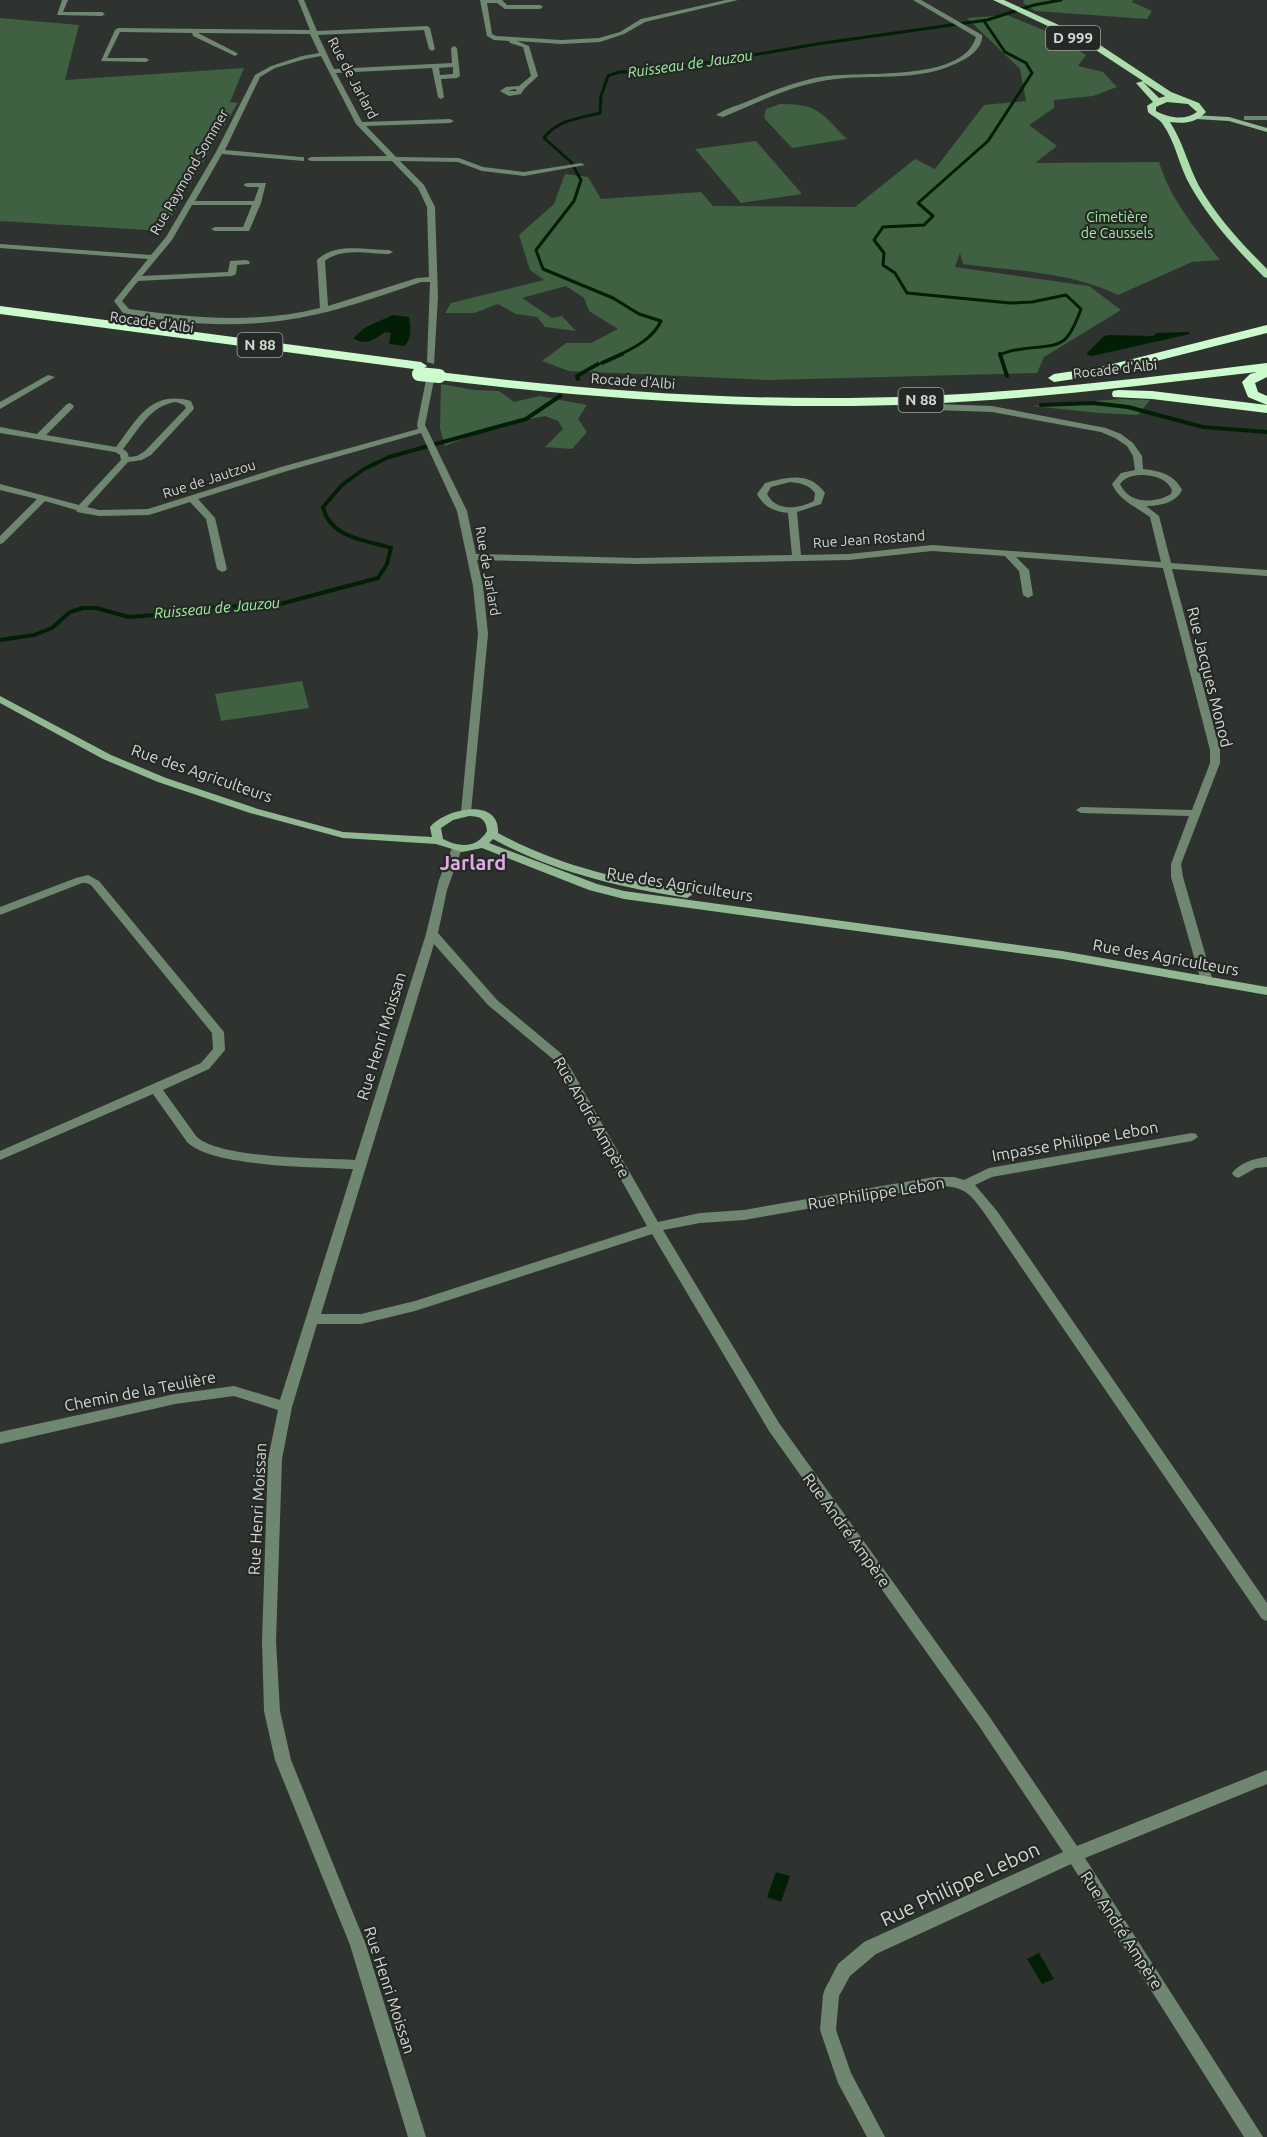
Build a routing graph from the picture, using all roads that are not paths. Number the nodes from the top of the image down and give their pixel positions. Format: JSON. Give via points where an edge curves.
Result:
{"nodes":[{"id":1,"x":65,"y":0,"type":"edge"},
{"id":2,"x":301,"y":0,"type":"edge"},
{"id":3,"x":735,"y":0,"type":"edge"},
{"id":4,"x":916,"y":0,"type":"edge"},
{"id":5,"x":997,"y":0,"type":"edge"},
{"id":6,"x":484,"y":1,"type":"edge"},
{"id":7,"x":540,"y":7,"type":"dead end"},
{"id":8,"x":102,"y":14,"type":"dead end"},
{"id":9,"x":1031,"y":15,"type":"junction"},
{"id":10,"x":195,"y":31,"type":"junction"},
{"id":11,"x":313,"y":33,"type":"junction"},
{"id":12,"x":494,"y":38,"type":"junction"},
{"id":13,"x":454,"y":48,"type":"dead end"},
{"id":14,"x":432,"y":49,"type":"dead end"},
{"id":15,"x":235,"y":54,"type":"dead end"},
{"id":16,"x":322,"y":54,"type":"junction"},
{"id":17,"x":147,"y":60,"type":"dead end"},
{"id":18,"x":456,"y":65,"type":"junction"},
{"id":19,"x":435,"y":66,"type":"junction"},
{"id":20,"x":331,"y":70,"type":"junction"},
{"id":21,"x":437,"y":77,"type":"junction"},
{"id":22,"x":520,"y":89,"type":"dead end"},
{"id":23,"x":441,"y":97,"type":"dead end"},
{"id":24,"x":1180,"y":99,"type":"junction"},
{"id":25,"x":1155,"y":103,"type":"junction"},
{"id":26,"x":1198,"y":105,"type":"junction"},
{"id":27,"x":720,"y":115,"type":"dead end"},
{"id":28,"x":1161,"y":117,"type":"junction"},
{"id":29,"x":1196,"y":117,"type":"junction"},
{"id":30,"x":1247,"y":118,"type":"junction"},
{"id":31,"x":1267,"y":118,"type":"edge"},
{"id":32,"x":1180,"y":120,"type":"junction"},
{"id":33,"x":450,"y":121,"type":"dead end"},
{"id":34,"x":360,"y":124,"type":"junction"},
{"id":35,"x":1267,"y":124,"type":"edge"},
{"id":36,"x":1267,"y":130,"type":"edge"},
{"id":37,"x":220,"y":152,"type":"junction"},
{"id":38,"x":393,"y":158,"type":"junction"},
{"id":39,"x":301,"y":159,"type":"dead end"},
{"id":40,"x":311,"y":159,"type":"dead end"},
{"id":41,"x":581,"y":165,"type":"dead end"},
{"id":42,"x":1193,"y":180,"type":"junction"},
{"id":43,"x":247,"y":185,"type":"dead end"},
{"id":44,"x":190,"y":203,"type":"junction"},
{"id":45,"x":257,"y":203,"type":"junction"},
{"id":46,"x":215,"y":229,"type":"dead end"},
{"id":47,"x":0,"y":246,"type":"edge"},
{"id":48,"x":389,"y":252,"type":"dead end"},
{"id":49,"x":153,"y":257,"type":"junction"},
{"id":50,"x":246,"y":262,"type":"dead end"},
{"id":51,"x":1255,"y":263,"type":"junction"},
{"id":52,"x":1267,"y":275,"type":"edge"},
{"id":53,"x":135,"y":279,"type":"junction"},
{"id":54,"x":433,"y":279,"type":"junction"},
{"id":55,"x":1267,"y":280,"type":"edge"},
{"id":56,"x":0,"y":310,"type":"edge"},
{"id":57,"x":324,"y":310,"type":"junction"},
{"id":58,"x":0,"y":317,"type":"edge"},
{"id":59,"x":1267,"y":329,"type":"edge"},
{"id":60,"x":1267,"y":359,"type":"edge"},
{"id":61,"x":1267,"y":367,"type":"edge"},
{"id":62,"x":430,"y":371,"type":"junction"},
{"id":63,"x":1267,"y":373,"type":"edge"},
{"id":64,"x":51,"y":377,"type":"dead end"},
{"id":65,"x":1002,"y":388,"type":"junction"},
{"id":66,"x":574,"y":392,"type":"junction"},
{"id":67,"x":1267,"y":401,"type":"edge"},
{"id":68,"x":0,"y":406,"type":"edge"},
{"id":69,"x":70,"y":406,"type":"dead end"},
{"id":70,"x":935,"y":406,"type":"junction"},
{"id":71,"x":1267,"y":410,"type":"edge"},
{"id":72,"x":0,"y":430,"type":"edge"},
{"id":73,"x":424,"y":432,"type":"junction"},
{"id":74,"x":39,"y":437,"type":"junction"},
{"id":75,"x":118,"y":450,"type":"junction"},
{"id":76,"x":125,"y":460,"type":"junction"},
{"id":77,"x":1139,"y":472,"type":"junction"},
{"id":78,"x":0,"y":487,"type":"edge"},
{"id":79,"x":192,"y":499,"type":"junction"},
{"id":80,"x":41,"y":500,"type":"junction"},
{"id":81,"x":1133,"y":501,"type":"junction"},
{"id":82,"x":1159,"y":503,"type":"junction"},
{"id":83,"x":80,"y":510,"type":"junction"},
{"id":84,"x":792,"y":510,"type":"junction"},
{"id":85,"x":1154,"y":516,"type":"junction"},
{"id":86,"x":0,"y":541,"type":"edge"},
{"id":87,"x":1009,"y":555,"type":"junction"},
{"id":88,"x":1038,"y":556,"type":"junction"},
{"id":89,"x":472,"y":557,"type":"junction"},
{"id":90,"x":797,"y":557,"type":"junction"},
{"id":91,"x":1166,"y":565,"type":"junction"},
{"id":92,"x":222,"y":569,"type":"dead end"},
{"id":93,"x":1024,"y":570,"type":"junction"},
{"id":94,"x":1267,"y":573,"type":"edge"},
{"id":95,"x":1028,"y":595,"type":"dead end"},
{"id":96,"x":0,"y":699,"type":"edge"},
{"id":97,"x":1081,"y":810,"type":"dead end"},
{"id":98,"x":466,"y":812,"type":"junction"},
{"id":99,"x":1197,"y":813,"type":"junction"},
{"id":100,"x":435,"y":827,"type":"junction"},
{"id":101,"x":492,"y":834,"type":"junction"},
{"id":102,"x":407,"y":839,"type":"junction"},
{"id":103,"x":438,"y":841,"type":"junction"},
{"id":104,"x":482,"y":844,"type":"junction"},
{"id":105,"x":457,"y":848,"type":"junction"},
{"id":106,"x":0,"y":911,"type":"edge"},
{"id":107,"x":880,"y":929,"type":"junction"},
{"id":108,"x":432,"y":934,"type":"junction"},
{"id":109,"x":1207,"y":981,"type":"junction"},
{"id":110,"x":1267,"y":991,"type":"edge"},
{"id":111,"x":155,"y":1088,"type":"junction"},
{"id":112,"x":1192,"y":1137,"type":"dead end"},
{"id":113,"x":0,"y":1156,"type":"edge"},
{"id":114,"x":1267,"y":1162,"type":"edge"},
{"id":115,"x":361,"y":1165,"type":"junction"},
{"id":116,"x":1238,"y":1173,"type":"dead end"},
{"id":117,"x":966,"y":1184,"type":"junction"},
{"id":118,"x":654,"y":1227,"type":"junction"},
{"id":119,"x":312,"y":1319,"type":"junction"},
{"id":120,"x":285,"y":1407,"type":"junction"},
{"id":121,"x":0,"y":1438,"type":"edge"},
{"id":122,"x":1267,"y":1616,"type":"edge"},
{"id":123,"x":1267,"y":1777,"type":"edge"},
{"id":124,"x":1074,"y":1855,"type":"junction"},
{"id":125,"x":417,"y":2137,"type":"edge"},
{"id":126,"x":876,"y":2137,"type":"edge"},
{"id":127,"x":1254,"y":2137,"type":"edge"}],
"edges":[{"from":1,"to":8,"type":"street","via":[[59,14]]},
{"from":2,"to":11,"type":"street","name":"Rue de Jarlard"},
{"from":3,"to":12,"type":"street","via":[[643,20],[600,40]]},
{"from":4,"to":27,"type":"street","via":[[980,36],[978,44],[968,55],[948,65],[910,75],[819,80]]},
{"from":5,"to":9,"type":"main road"},
{"from":6,"to":7,"type":"street","via":[[498,1],[505,8]]},
{"from":6,"to":12,"type":"street","via":[[489,35]]},
{"from":9,"to":24,"type":"main road","via":[[1090,43]]},
{"from":9,"to":25,"type":"main road","number":"D 999","via":[[1081,42],[1138,81]]},
{"from":10,"to":11,"type":"street"},
{"from":10,"to":15,"type":"street","via":[[195,35]]},
{"from":10,"to":17,"type":"street","via":[[118,30],[103,60]]},
{"from":11,"to":14,"type":"street","via":[[427,28]]},
{"from":11,"to":16,"type":"street","name":"Rue de Jarlard"},
{"from":12,"to":22,"type":"street","via":[[526,46],[535,76]]},
{"from":13,"to":18,"type":"street"},
{"from":16,"to":20,"type":"street","name":"Rue de Jarlard"},
{"from":16,"to":37,"type":"street","name":"Rue Raymond Sommer","via":[[257,76]]},
{"from":18,"to":19,"type":"street"},
{"from":18,"to":21,"type":"street","via":[[457,76]]},
{"from":19,"to":20,"type":"street"},
{"from":19,"to":21,"type":"street"},
{"from":20,"to":34,"type":"street","name":"Rue de Jarlard"},
{"from":21,"to":23,"type":"street"},
{"from":24,"to":25,"type":"main road"},
{"from":24,"to":26,"type":"main road"},
{"from":25,"to":28,"type":"main road","via":[[1152,112]]},
{"from":26,"to":29,"type":"main road","via":[[1202,112]]},
{"from":26,"to":30,"type":"street"},
{"from":28,"to":32,"type":"main road"},
{"from":28,"to":42,"type":"main road","via":[[1168,123]]},
{"from":29,"to":32,"type":"main road"},
{"from":29,"to":36,"type":"street","via":[[1219,117]]},
{"from":30,"to":31,"type":"street"},
{"from":30,"to":35,"type":"street"},
{"from":32,"to":42,"type":"main road","via":[[1177,128]]},
{"from":33,"to":34,"type":"street"},
{"from":34,"to":38,"type":"street","name":"Rue de Jarlard"},
{"from":37,"to":39,"type":"street"},
{"from":37,"to":44,"type":"street","name":"Rue Raymond Sommer"},
{"from":38,"to":40,"type":"street"},
{"from":38,"to":41,"type":"street","via":[[459,160],[500,173],[538,173]]},
{"from":38,"to":54,"type":"street","name":"Rue de Jarlard","via":[[421,187],[431,207]]},
{"from":42,"to":51,"type":"main road","via":[[1216,217]]},
{"from":43,"to":45,"type":"street","via":[[263,185]]},
{"from":44,"to":45,"type":"street"},
{"from":44,"to":49,"type":"street","name":"Rue Raymond Sommer"},
{"from":45,"to":46,"type":"street","via":[[246,229]]},
{"from":47,"to":49,"type":"street"},
{"from":48,"to":57,"type":"street","via":[[334,252],[324,256]]},
{"from":49,"to":53,"type":"street","name":"Rue Raymond Sommer"},
{"from":50,"to":53,"type":"street","via":[[233,263],[232,274]]},
{"from":51,"to":52,"type":"main road"},
{"from":51,"to":55,"type":"main road"},
{"from":53,"to":57,"type":"street","name":"Rue Raymond Sommer","via":[[118,300],[126,311],[193,321],[289,318]]},
{"from":54,"to":57,"type":"street","name":"Rue Raymond Sommer"},
{"from":54,"to":62,"type":"street","name":"Rue de Jarlard"},
{"from":56,"to":62,"type":"highway","name":"Rocade d'Albi","number":"N 88"},
{"from":58,"to":62,"type":"highway","name":"Rocade d'Albi","number":"N 88"},
{"from":59,"to":65,"type":"highway","via":[[1101,371]]},
{"from":60,"to":65,"type":"highway","name":"Rocade d'Albi","number":"N 88"},
{"from":61,"to":66,"type":"highway","name":"Rocade d'Albi","number":"N 88","via":[[1024,394],[887,401],[760,402]]},
{"from":62,"to":65,"type":"highway","name":"Rocade d'Albi","number":"N 88","via":[[691,392],[885,393]]},
{"from":62,"to":66,"type":"highway","name":"Rocade d'Albi","number":"N 88"},
{"from":62,"to":73,"type":"street","name":"Rue de Jarlard","via":[[421,425]]},
{"from":63,"to":67,"type":"highway","via":[[1248,381],[1248,387]]},
{"from":64,"to":68,"type":"street"},
{"from":66,"to":70,"type":"highway","via":[[668,403],[744,406]]},
{"from":69,"to":74,"type":"street"},
{"from":70,"to":71,"type":"highway","via":[[1127,393]]},
{"from":70,"to":77,"type":"street","via":[[992,409],[1103,430],[1136,452]]},
{"from":72,"to":74,"type":"street"},
{"from":73,"to":79,"type":"street","name":"Rue de Jautzou","via":[[284,469]]},
{"from":73,"to":89,"type":"street","name":"Rue de Jarlard","via":[[462,511]]},
{"from":74,"to":75,"type":"street"},
{"from":75,"to":76,"type":"street"},
{"from":75,"to":76,"type":"street","via":[[154,404],[174,399],[188,403],[189,408],[148,453]]},
{"from":76,"to":83,"type":"street"},
{"from":77,"to":81,"type":"street","via":[[1124,475],[1116,484],[1120,493]]},
{"from":77,"to":82,"type":"street","via":[[1159,474],[1174,484],[1175,495]]},
{"from":78,"to":80,"type":"street","name":"Rue de Jautzou"},
{"from":79,"to":83,"type":"street","name":"Rue de Jautzou","via":[[123,515]]},
{"from":79,"to":92,"type":"street","via":[[210,518]]},
{"from":80,"to":83,"type":"street","name":"Rue de Jautzou"},
{"from":80,"to":86,"type":"street"},
{"from":81,"to":82,"type":"street"},
{"from":81,"to":85,"type":"street"},
{"from":82,"to":85,"type":"street"},
{"from":84,"to":84,"type":"street","via":[[814,505],[820,500],[819,490],[808,483],[790,480],[765,488],[763,497],[767,503]]},
{"from":84,"to":90,"type":"street"},
{"from":85,"to":91,"type":"street","name":"Rue Jacques Monod"},
{"from":87,"to":88,"type":"street","name":"Rue Jean Rostand"},
{"from":87,"to":90,"type":"street","name":"Rue Jean Rostand","via":[[932,548],[859,556]]},
{"from":87,"to":93,"type":"street"},
{"from":88,"to":91,"type":"street","name":"Rue Jean Rostand"},
{"from":88,"to":93,"type":"street"},
{"from":89,"to":90,"type":"street","name":"Rue Jean Rostand","via":[[636,561]]},
{"from":89,"to":98,"type":"street","name":"Rue de Jarlard","via":[[483,634]]},
{"from":91,"to":94,"type":"street","name":"Rue Jean Rostand"},
{"from":91,"to":99,"type":"street","name":"Rue Jacques Monod","via":[[1215,750],[1215,763]]},
{"from":93,"to":95,"type":"street"},
{"from":96,"to":102,"type":"street","name":"Rue des Agriculteurs","via":[[107,757],[162,780],[254,811],[343,834]]},
{"from":97,"to":99,"type":"street"},
{"from":98,"to":100,"type":"street","name":"Rue des Agriculteurs","via":[[442,819]]},
{"from":98,"to":101,"type":"street","name":"Rue des Agriculteurs","via":[[490,822]]},
{"from":99,"to":109,"type":"street","name":"Rue Jacques Monod","via":[[1176,870]]},
{"from":100,"to":102,"type":"street","name":"Rue des Agriculteurs"},
{"from":100,"to":103,"type":"street"},
{"from":101,"to":104,"type":"street"},
{"from":101,"to":107,"type":"street","name":"Rue des Agriculteurs","via":[[508,844],[625,885],[849,920]]},
{"from":102,"to":103,"type":"street","name":"Rue des Agriculteurs"},
{"from":103,"to":105,"type":"street","name":"Rue des Agriculteurs"},
{"from":104,"to":105,"type":"street","name":"Rue des Agriculteurs"},
{"from":104,"to":107,"type":"street","name":"Rue des Agriculteurs","via":[[624,895]]},
{"from":105,"to":108,"type":"street","name":"Rue Henri Moissan","via":[[446,872]]},
{"from":106,"to":111,"type":"street","via":[[80,880],[95,883],[218,1032],[219,1050],[205,1066]]},
{"from":107,"to":109,"type":"street","name":"Rue des Agriculteurs"},
{"from":108,"to":115,"type":"street","name":"Rue Henri Moissan"},
{"from":108,"to":118,"type":"street","name":"Rue André Ampère","via":[[480,990],[516,1024],[554,1050]]},
{"from":109,"to":110,"type":"street","name":"Rue des Agriculteurs"},
{"from":111,"to":113,"type":"street"},
{"from":111,"to":115,"type":"street","via":[[196,1144],[209,1151]]},
{"from":112,"to":117,"type":"street","name":"Impasse Philippe Lebon","via":[[989,1173]]},
{"from":114,"to":116,"type":"street","via":[[1253,1164]]},
{"from":115,"to":119,"type":"street","name":"Rue Henri Moissan"},
{"from":117,"to":118,"type":"street","name":"Rue Philippe Lebon","via":[[943,1181]]},
{"from":117,"to":122,"type":"street","name":"Rue Philippe Lebon","via":[[1019,1251]]},
{"from":118,"to":119,"type":"street","name":"Rue Philippe Lebon","via":[[415,1306],[361,1319]]},
{"from":118,"to":124,"type":"street","name":"Rue André Ampère","via":[[774,1427],[984,1721]]},
{"from":119,"to":120,"type":"street","name":"Rue Henri Moissan"},
{"from":120,"to":121,"type":"street","name":"Chemin de la Teulière","via":[[234,1391],[159,1403]]},
{"from":120,"to":125,"type":"street","name":"Rue Henri Moissan","via":[[275,1459],[269,1641],[272,1711],[283,1760],[358,1945]]},
{"from":123,"to":124,"type":"street","name":"Rue Philippe Lebon"},
{"from":124,"to":126,"type":"street","name":"Rue Philippe Lebon","via":[[870,1948],[844,1970],[831,1995],[828,2030],[844,2077]]},
{"from":124,"to":127,"type":"street","name":"Rue André Ampère"}]}
